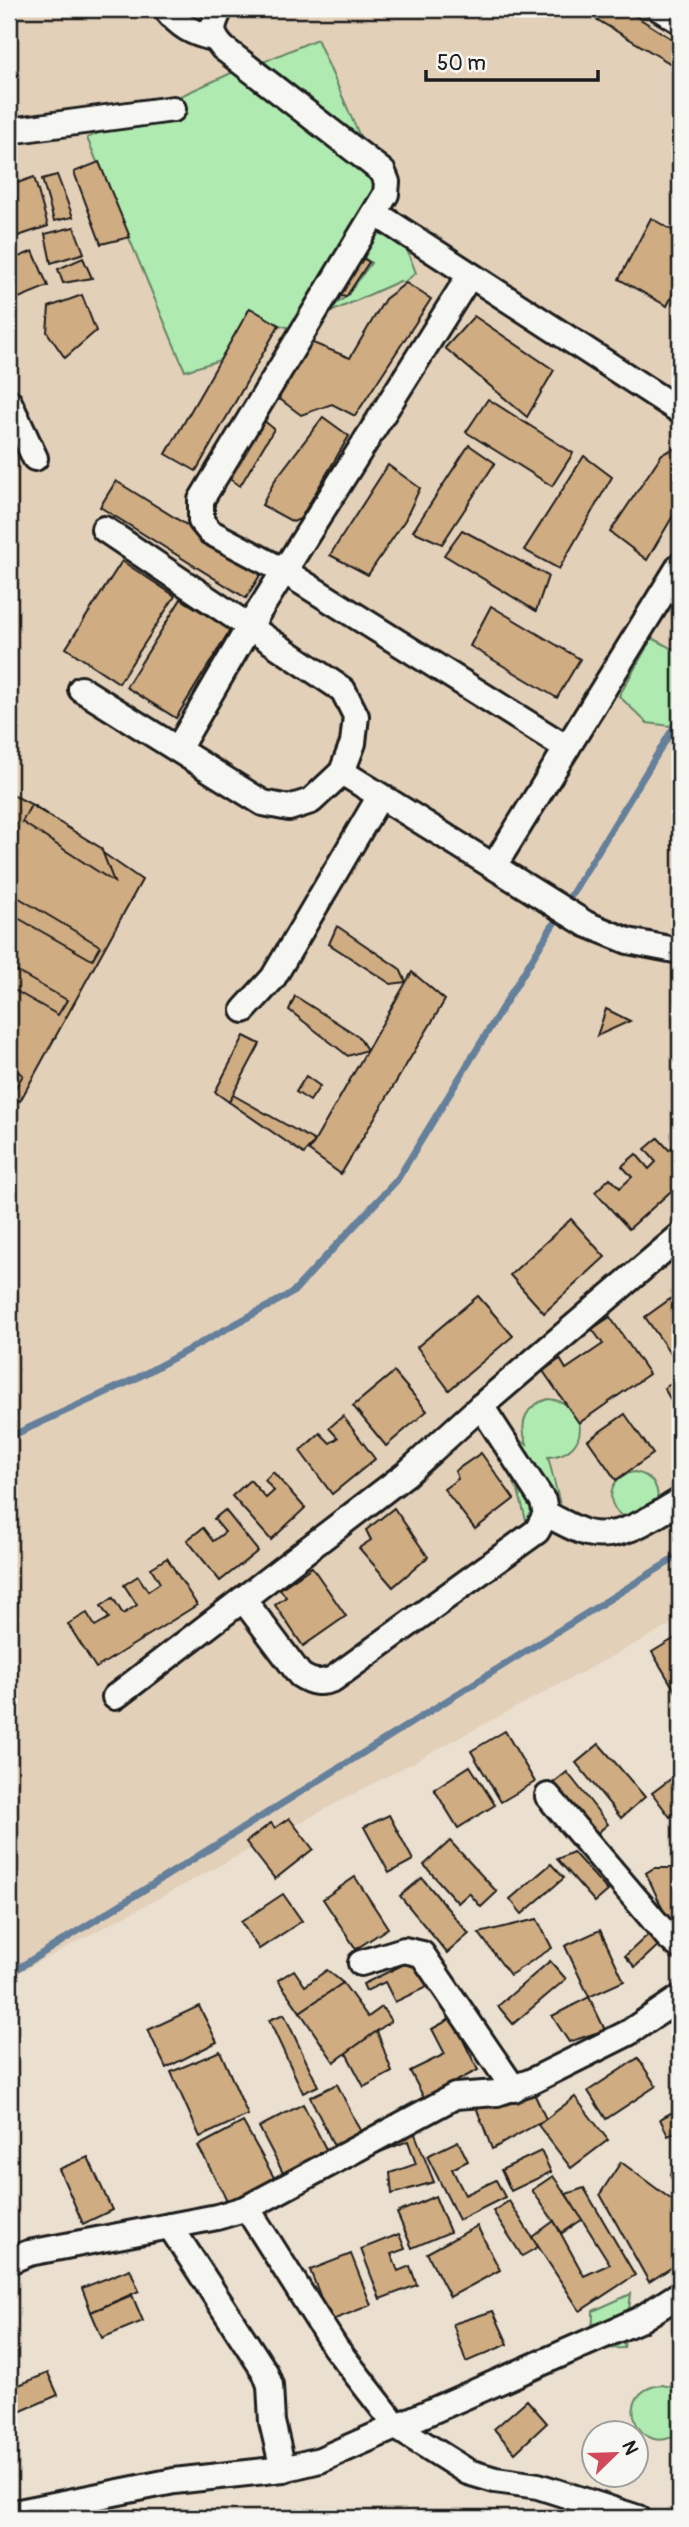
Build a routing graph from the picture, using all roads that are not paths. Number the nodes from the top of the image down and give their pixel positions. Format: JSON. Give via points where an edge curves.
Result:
{"nodes":[{"id":1,"x":166,"y":9,"type":"edge"},
{"id":2,"x":220,"y":9,"type":"edge"},
{"id":3,"x":660,"y":9,"type":"edge"},
{"id":4,"x":680,"y":21,"type":"edge"},
{"id":5,"x":214,"y":38,"type":"junction"},
{"id":6,"x":173,"y":109,"type":"dead end"},
{"id":7,"x":9,"y":131,"type":"edge"},
{"id":8,"x":375,"y":213,"type":"junction"},
{"id":9,"x":470,"y":275,"type":"junction"},
{"id":10,"x":9,"y":402,"type":"edge"},
{"id":11,"x":680,"y":411,"type":"edge"},
{"id":12,"x":35,"y":458,"type":"dead end"},
{"id":13,"x":104,"y":529,"type":"dead end"},
{"id":14,"x":680,"y":565,"type":"edge"},
{"id":15,"x":284,"y":571,"type":"junction"},
{"id":16,"x":249,"y":627,"type":"junction"},
{"id":17,"x":81,"y":689,"type":"dead end"},
{"id":18,"x":567,"y":748,"type":"junction"},
{"id":19,"x":178,"y":749,"type":"junction"},
{"id":20,"x":342,"y":772,"type":"junction"},
{"id":21,"x":380,"y":796,"type":"junction"},
{"id":22,"x":494,"y":866,"type":"junction"},
{"id":23,"x":680,"y":951,"type":"edge"},
{"id":24,"x":244,"y":1010,"type":"dead end"},
{"id":25,"x":680,"y":1236,"type":"edge"},
{"id":26,"x":481,"y":1406,"type":"junction"},
{"id":27,"x":680,"y":1501,"type":"edge"},
{"id":28,"x":547,"y":1514,"type":"junction"},
{"id":29,"x":243,"y":1599,"type":"junction"},
{"id":30,"x":115,"y":1697,"type":"dead end"},
{"id":31,"x":548,"y":1796,"type":"dead end"},
{"id":32,"x":680,"y":1947,"type":"edge"},
{"id":33,"x":361,"y":1963,"type":"dead end"},
{"id":34,"x":680,"y":1998,"type":"edge"},
{"id":35,"x":514,"y":2089,"type":"junction"},
{"id":36,"x":247,"y":2208,"type":"junction"},
{"id":37,"x":170,"y":2226,"type":"junction"},
{"id":38,"x":9,"y":2261,"type":"edge"},
{"id":39,"x":680,"y":2294,"type":"edge"},
{"id":40,"x":398,"y":2428,"type":"junction"},
{"id":41,"x":283,"y":2469,"type":"junction"},
{"id":42,"x":9,"y":2514,"type":"edge"},
{"id":43,"x":638,"y":2518,"type":"edge"}],
"edges":[{"from":1,"to":5,"type":"street","via":[[195,34]]},
{"from":2,"to":5,"type":"street","via":[[212,30]]},
{"from":3,"to":4,"type":"street"},
{"from":5,"to":8,"type":"street","via":[[383,172],[387,194]]},
{"from":6,"to":7,"type":"street"},
{"from":8,"to":9,"type":"street"},
{"from":8,"to":15,"type":"street","via":[[201,500],[201,521],[210,532]]},
{"from":9,"to":11,"type":"street"},
{"from":9,"to":15,"type":"street"},
{"from":10,"to":12,"type":"street"},
{"from":13,"to":16,"type":"street"},
{"from":14,"to":18,"type":"street"},
{"from":15,"to":16,"type":"street"},
{"from":15,"to":18,"type":"street"},
{"from":16,"to":19,"type":"street"},
{"from":16,"to":20,"type":"street","via":[[343,690],[356,716],[353,743]]},
{"from":17,"to":19,"type":"street"},
{"from":18,"to":22,"type":"street"},
{"from":19,"to":20,"type":"street","via":[[263,803],[289,808],[311,801]]},
{"from":20,"to":21,"type":"street"},
{"from":21,"to":22,"type":"street"},
{"from":21,"to":24,"type":"street","via":[[273,978]]},
{"from":22,"to":23,"type":"street","via":[[586,924],[628,941]]},
{"from":25,"to":26,"type":"street"},
{"from":26,"to":28,"type":"street"},
{"from":26,"to":29,"type":"street","via":[[406,1475]]},
{"from":27,"to":28,"type":"street","via":[[639,1525],[610,1534],[587,1533]]},
{"from":28,"to":29,"type":"street","via":[[537,1531],[323,1683],[300,1675]]},
{"from":29,"to":30,"type":"street"},
{"from":31,"to":32,"type":"street"},
{"from":33,"to":35,"type":"street","via":[[404,1951],[422,1954]]},
{"from":34,"to":35,"type":"street","via":[[628,2033]]},
{"from":35,"to":36,"type":"street","via":[[455,2096]]},
{"from":36,"to":37,"type":"street"},
{"from":36,"to":40,"type":"street","via":[[335,2347]]},
{"from":37,"to":38,"type":"street","via":[[29,2253]]},
{"from":37,"to":41,"type":"street","via":[[265,2372]]},
{"from":39,"to":40,"type":"street","via":[[639,2320]]},
{"from":40,"to":41,"type":"street","via":[[320,2460]]},
{"from":40,"to":43,"type":"street","via":[[468,2472],[538,2486]]},
{"from":41,"to":42,"type":"street","via":[[174,2482]]}]}
